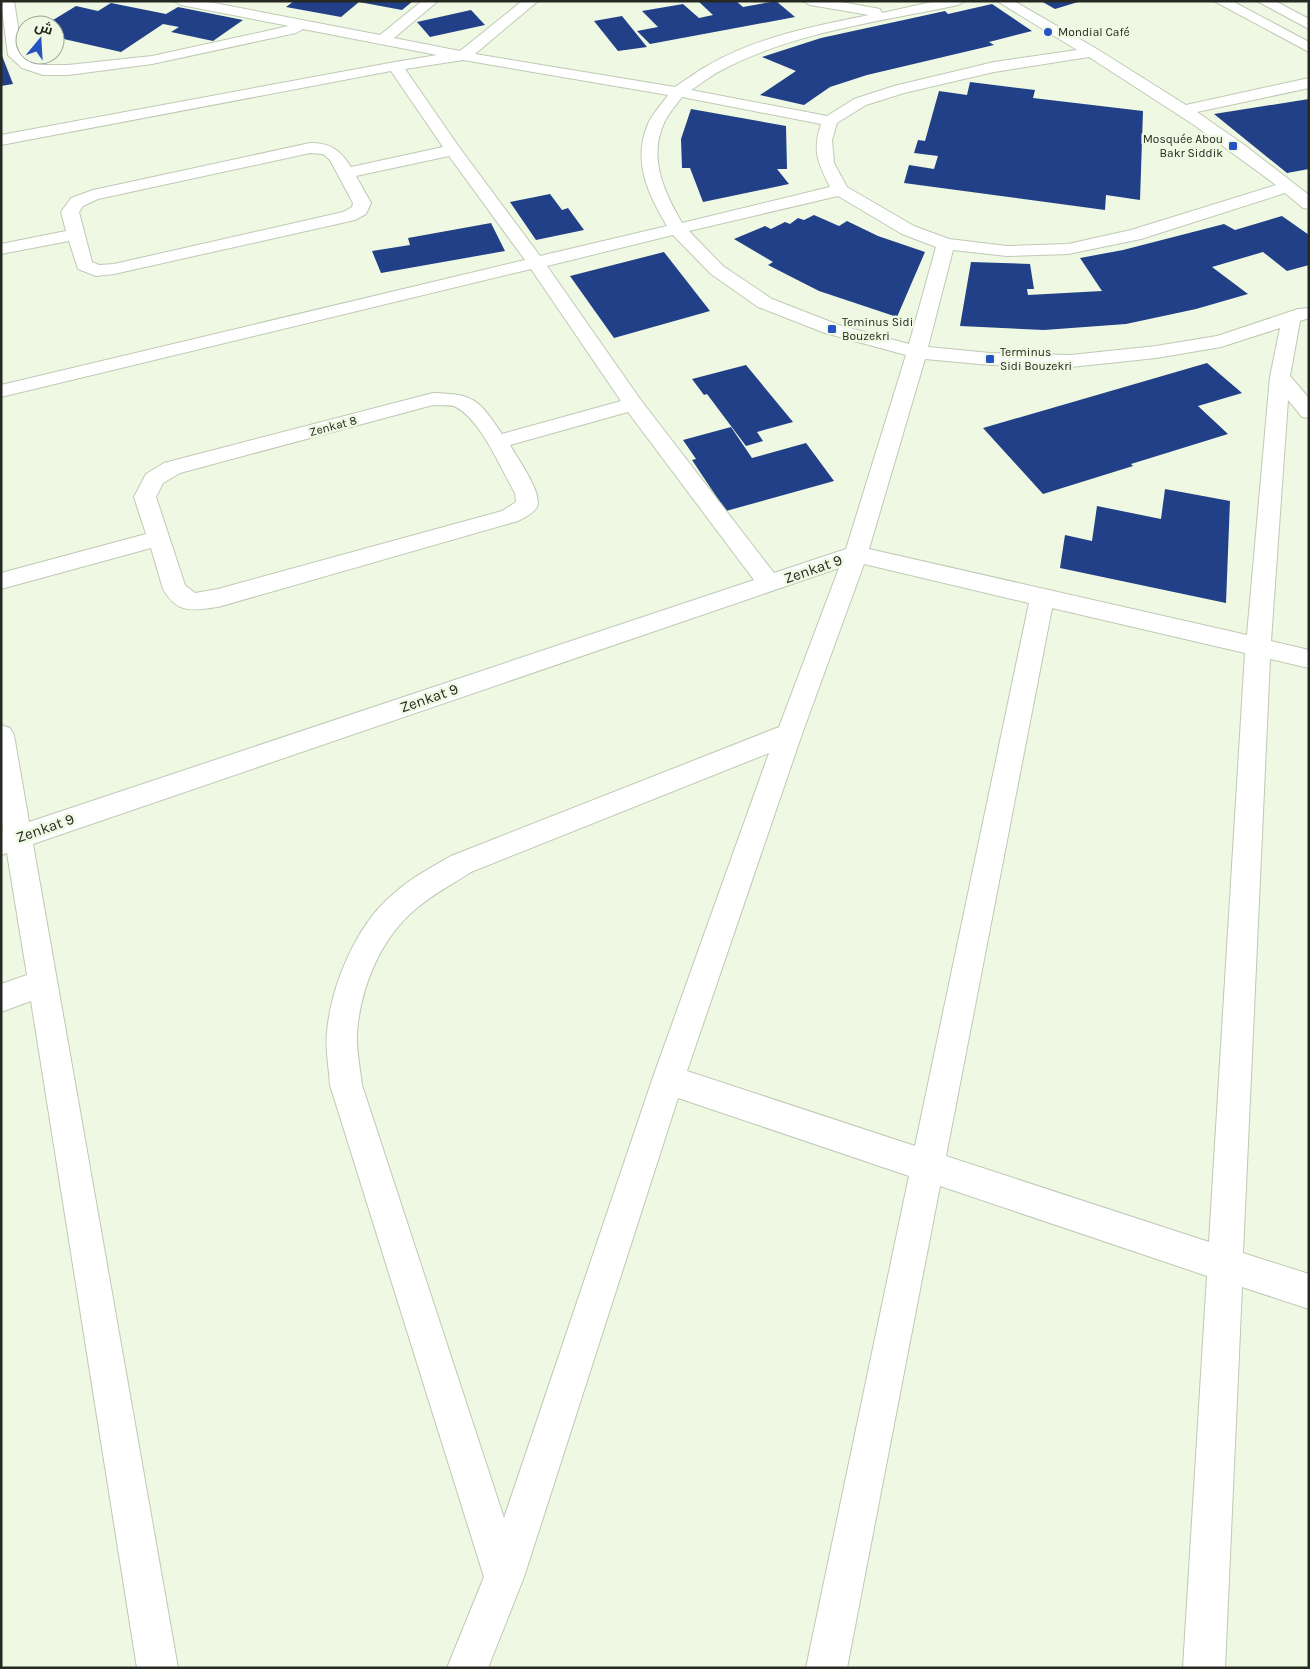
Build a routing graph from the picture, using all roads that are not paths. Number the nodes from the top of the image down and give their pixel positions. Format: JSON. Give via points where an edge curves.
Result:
{"nodes":[{"id":1,"x":7,"y":1,"type":"edge"},
{"id":2,"x":181,"y":1,"type":"edge"},
{"id":3,"x":431,"y":1,"type":"edge"},
{"id":4,"x":531,"y":1,"type":"edge"},
{"id":5,"x":810,"y":1,"type":"edge"},
{"id":6,"x":958,"y":1,"type":"edge"},
{"id":7,"x":1004,"y":1,"type":"edge"},
{"id":8,"x":1221,"y":1,"type":"edge"},
{"id":9,"x":1264,"y":1,"type":"edge"},
{"id":10,"x":891,"y":15,"type":"junction"},
{"id":11,"x":1309,"y":24,"type":"edge"},
{"id":12,"x":306,"y":26,"type":"junction"},
{"id":13,"x":382,"y":41,"type":"junction"},
{"id":14,"x":1309,"y":48,"type":"edge"},
{"id":15,"x":1092,"y":52,"type":"junction"},
{"id":16,"x":463,"y":56,"type":"junction"},
{"id":17,"x":395,"y":66,"type":"junction"},
{"id":18,"x":1309,"y":83,"type":"edge"},
{"id":19,"x":678,"y":92,"type":"junction"},
{"id":20,"x":1185,"y":110,"type":"junction"},
{"id":21,"x":830,"y":121,"type":"junction"},
{"id":22,"x":1,"y":140,"type":"edge"},
{"id":23,"x":454,"y":150,"type":"junction"},
{"id":24,"x":346,"y":173,"type":"junction"},
{"id":25,"x":1288,"y":187,"type":"junction"},
{"id":26,"x":840,"y":190,"type":"junction"},
{"id":27,"x":1309,"y":204,"type":"edge"},
{"id":28,"x":677,"y":229,"type":"junction"},
{"id":29,"x":76,"y":234,"type":"junction"},
{"id":30,"x":946,"y":244,"type":"junction"},
{"id":31,"x":1,"y":249,"type":"edge"},
{"id":32,"x":536,"y":262,"type":"junction"},
{"id":33,"x":1300,"y":315,"type":"edge"},
{"id":34,"x":917,"y":352,"type":"junction"},
{"id":35,"x":1280,"y":377,"type":"junction"},
{"id":36,"x":1,"y":392,"type":"edge"},
{"id":37,"x":633,"y":404,"type":"junction"},
{"id":38,"x":1309,"y":412,"type":"edge"},
{"id":39,"x":497,"y":442,"type":"junction"},
{"id":40,"x":159,"y":538,"type":"junction"},
{"id":41,"x":856,"y":554,"type":"junction"},
{"id":42,"x":1,"y":581,"type":"edge"},
{"id":43,"x":769,"y":583,"type":"junction"},
{"id":44,"x":1042,"y":596,"type":"junction"},
{"id":45,"x":1258,"y":647,"type":"junction"},
{"id":46,"x":1309,"y":658,"type":"edge"},
{"id":47,"x":789,"y":734,"type":"junction"},
{"id":48,"x":1,"y":735,"type":"edge"},
{"id":49,"x":10,"y":840,"type":"edge"},
{"id":50,"x":44,"y":983,"type":"junction"},
{"id":51,"x":1,"y":998,"type":"edge"},
{"id":52,"x":668,"y":1080,"type":"junction"},
{"id":53,"x":927,"y":1167,"type":"junction"},
{"id":54,"x":1224,"y":1264,"type":"junction"},
{"id":55,"x":1309,"y":1292,"type":"edge"},
{"id":56,"x":504,"y":1577,"type":"junction"},
{"id":57,"x":158,"y":1668,"type":"edge"},
{"id":58,"x":467,"y":1668,"type":"edge"},
{"id":59,"x":826,"y":1668,"type":"edge"},
{"id":60,"x":1204,"y":1668,"type":"edge"}],
"edges":[{"from":1,"to":12,"type":"street","via":[[15,54],[27,65],[43,70],[152,60]]},
{"from":2,"to":12,"type":"street"},
{"from":3,"to":13,"type":"street"},
{"from":4,"to":16,"type":"street"},
{"from":5,"to":10,"type":"street"},
{"from":6,"to":10,"type":"street"},
{"from":7,"to":15,"type":"street"},
{"from":8,"to":14,"type":"street"},
{"from":9,"to":11,"type":"street"},
{"from":10,"to":19,"type":"street","via":[[813,31],[756,48],[714,68]]},
{"from":12,"to":13,"type":"street"},
{"from":13,"to":16,"type":"street"},
{"from":15,"to":20,"type":"street"},
{"from":15,"to":21,"type":"street","via":[[994,67],[899,89],[860,102]]},
{"from":16,"to":17,"type":"street"},
{"from":16,"to":19,"type":"street"},
{"from":17,"to":22,"type":"street"},
{"from":17,"to":23,"type":"street"},
{"from":18,"to":20,"type":"street"},
{"from":19,"to":21,"type":"street"},
{"from":19,"to":28,"type":"street","via":[[656,123],[649,150],[650,172]]},
{"from":20,"to":25,"type":"street"},
{"from":21,"to":26,"type":"street","via":[[824,140],[826,163]]},
{"from":23,"to":24,"type":"street"},
{"from":23,"to":32,"type":"street"},
{"from":24,"to":29,"type":"street","via":[[334,153],[325,147],[310,148],[93,195],[77,202],[70,212]]},
{"from":24,"to":29,"type":"street","via":[[362,203],[360,210],[349,216],[96,271],[84,265]]},
{"from":25,"to":27,"type":"street"},
{"from":25,"to":30,"type":"street","via":[[1136,235],[1068,249],[1007,251]]},
{"from":26,"to":28,"type":"street"},
{"from":26,"to":30,"type":"street","via":[[908,230]]},
{"from":28,"to":32,"type":"street"},
{"from":28,"to":34,"type":"street","via":[[717,270],[765,303],[832,329]]},
{"from":29,"to":31,"type":"street"},
{"from":30,"to":34,"type":"street"},
{"from":32,"to":36,"type":"street"},
{"from":32,"to":37,"type":"street"},
{"from":33,"to":34,"type":"street","via":[[1221,341],[1071,361],[990,359]]},
{"from":33,"to":35,"type":"street"},
{"from":34,"to":41,"type":"street"},
{"from":35,"to":38,"type":"street"},
{"from":35,"to":45,"type":"street"},
{"from":37,"to":39,"type":"street"},
{"from":37,"to":43,"type":"street"},
{"from":39,"to":40,"type":"street","name":"Zenkat 8","via":[[476,410],[459,400],[433,399],[172,468],[154,479],[145,497]]},
{"from":39,"to":40,"type":"street","name":"Zenkat 8","via":[[526,493],[527,505],[510,516],[218,598],[190,602],[175,589]]},
{"from":40,"to":42,"type":"street"},
{"from":41,"to":43,"type":"street","name":"Zenkat 9"},
{"from":41,"to":44,"type":"street"},
{"from":41,"to":47,"type":"street"},
{"from":43,"to":49,"type":"street","name":"Zenkat 9"},
{"from":44,"to":45,"type":"street"},
{"from":44,"to":53,"type":"street"},
{"from":45,"to":46,"type":"street"},
{"from":45,"to":54,"type":"street"},
{"from":47,"to":52,"type":"street"},
{"from":47,"to":56,"type":"street","via":[[461,864],[418,891],[392,913],[369,946],[351,988],[342,1032],[346,1086]]},
{"from":48,"to":49,"type":"street"},
{"from":49,"to":50,"type":"street"},
{"from":50,"to":51,"type":"street"},
{"from":50,"to":57,"type":"street"},
{"from":52,"to":53,"type":"street"},
{"from":52,"to":56,"type":"street"},
{"from":53,"to":54,"type":"street"},
{"from":53,"to":59,"type":"street"},
{"from":54,"to":55,"type":"street"},
{"from":54,"to":60,"type":"street"},
{"from":56,"to":58,"type":"street"}]}
